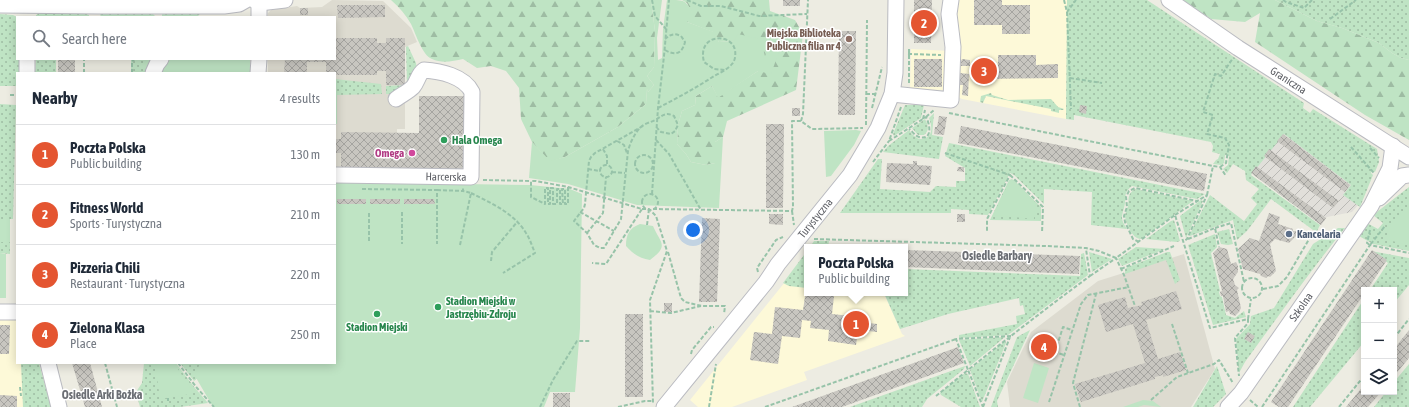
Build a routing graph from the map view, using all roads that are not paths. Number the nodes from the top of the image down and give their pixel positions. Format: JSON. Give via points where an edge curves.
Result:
{"nodes":[{"id":1,"x":285,"y":0,"type":"edge"},
{"id":2,"x":896,"y":0,"type":"edge"},
{"id":3,"x":951,"y":0,"type":"edge"},
{"id":4,"x":1169,"y":0,"type":"edge"},
{"id":5,"x":0,"y":5,"type":"edge"},
{"id":6,"x":254,"y":5,"type":"edge"},
{"id":7,"x":27,"y":11,"type":"edge"},
{"id":8,"x":211,"y":11,"type":"edge"},
{"id":9,"x":27,"y":60,"type":"edge"},
{"id":10,"x":160,"y":60,"type":"edge"},
{"id":11,"x":259,"y":60,"type":"edge"},
{"id":12,"x":27,"y":72,"type":"edge"},
{"id":13,"x":154,"y":72,"type":"edge"},
{"id":14,"x":258,"y":72,"type":"edge"},
{"id":15,"x":892,"y":94,"type":"junction"},
{"id":16,"x":396,"y":99,"type":"dead end"},
{"id":17,"x":1393,"y":146,"type":"junction"},
{"id":18,"x":1409,"y":157,"type":"edge"},
{"id":19,"x":336,"y":175,"type":"edge"},
{"id":20,"x":1409,"y":175,"type":"edge"},
{"id":21,"x":1371,"y":206,"type":"junction"},
{"id":22,"x":0,"y":312,"type":"edge"},
{"id":23,"x":16,"y":312,"type":"edge"},
{"id":24,"x":48,"y":364,"type":"edge"},
{"id":25,"x":657,"y":405,"type":"edge"},
{"id":26,"x":59,"y":407,"type":"edge"},
{"id":27,"x":1228,"y":407,"type":"edge"}],
"edges":[{"from":1,"to":6,"type":"street"},
{"from":2,"to":15,"type":"street","name":"Turystyczna","via":[[895,73]]},
{"from":3,"to":15,"type":"street","via":[[951,100]]},
{"from":4,"to":17,"type":"street","name":"Graniczna","via":[[1238,48]]},
{"from":5,"to":7,"type":"street"},
{"from":6,"to":8,"type":"street","via":[[239,4]]},
{"from":7,"to":8,"type":"street"},
{"from":9,"to":12,"type":"street"},
{"from":10,"to":13,"type":"street"},
{"from":11,"to":14,"type":"street"},
{"from":15,"to":25,"type":"street","name":"Turystyczna","via":[[878,128],[850,175],[766,282]]},
{"from":16,"to":19,"type":"street","name":"Harcerska","via":[[412,88],[418,80],[419,73],[424,70],[435,70],[457,78],[469,86],[472,92],[471,177]]},
{"from":17,"to":18,"type":"street","name":"Graniczna"},
{"from":17,"to":21,"type":"street","name":"Szkolna","via":[[1390,168]]},
{"from":20,"to":21,"type":"street","name":"Szkolna","via":[[1402,176]]},
{"from":21,"to":27,"type":"street","name":"Szkolna","via":[[1241,393]]},
{"from":22,"to":23,"type":"street"},
{"from":24,"to":26,"type":"street"}]}
